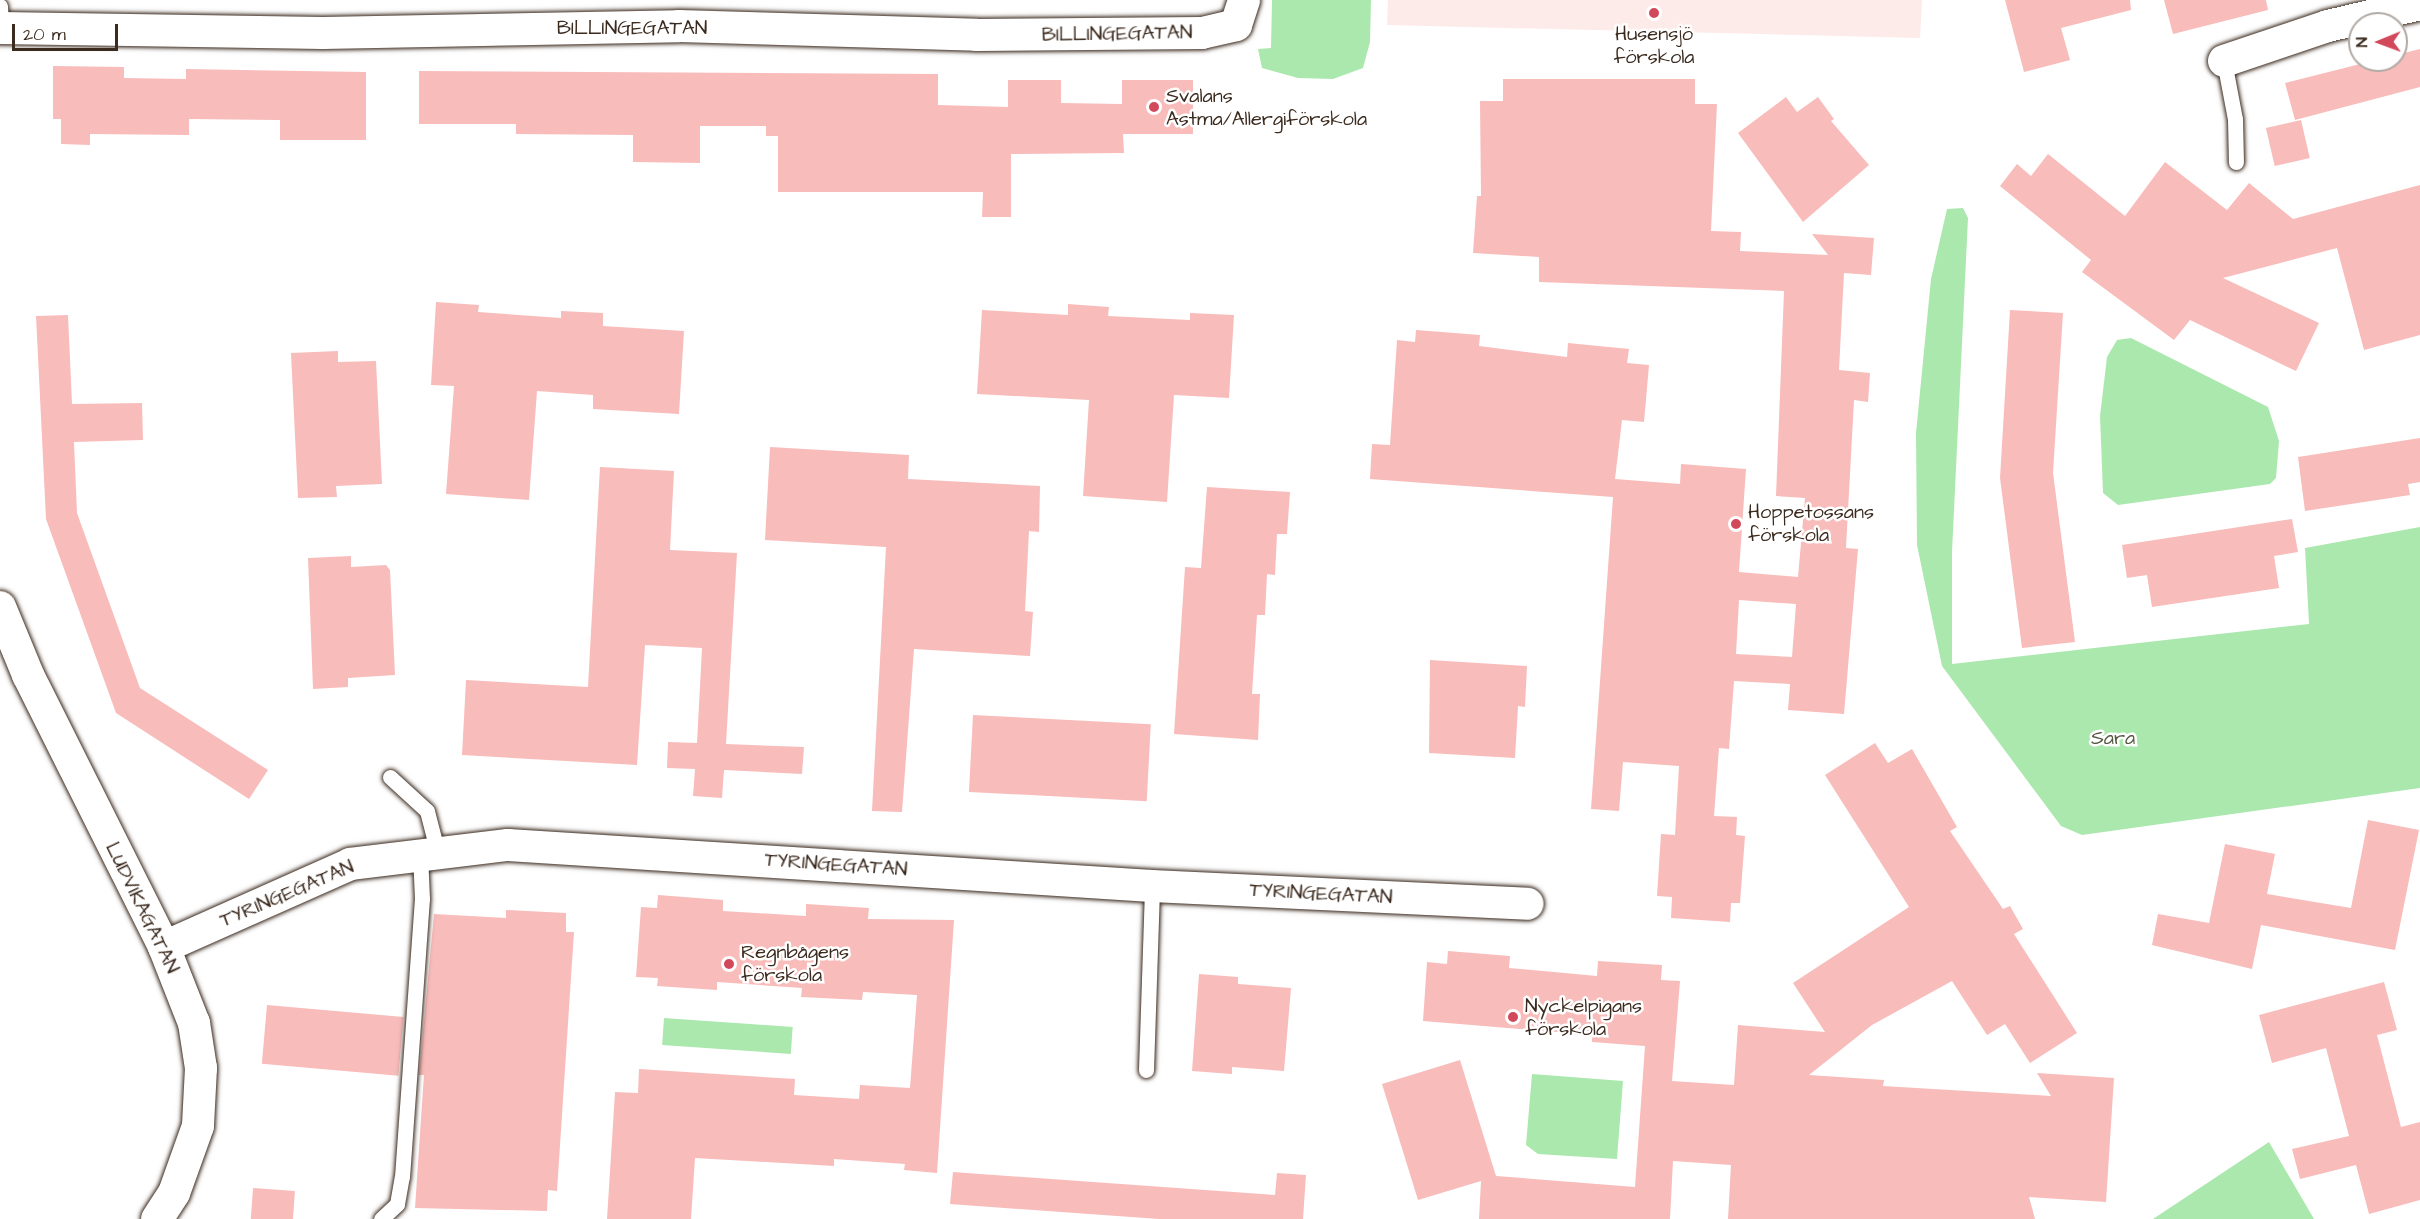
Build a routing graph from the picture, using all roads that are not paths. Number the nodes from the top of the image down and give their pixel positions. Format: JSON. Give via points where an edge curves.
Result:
{"nodes":[{"id":1,"x":1244,"y":0,"type":"edge"},
{"id":2,"x":2420,"y":4,"type":"edge"},
{"id":3,"x":0,"y":6,"type":"edge"},
{"id":4,"x":0,"y":28,"type":"edge"},
{"id":5,"x":2224,"y":61,"type":"joint"},
{"id":6,"x":2236,"y":162,"type":"dead end"},
{"id":7,"x":0,"y":607,"type":"edge"},
{"id":8,"x":390,"y":777,"type":"dead end"},
{"id":9,"x":429,"y":852,"type":"junction"},
{"id":10,"x":1152,"y":886,"type":"junction"},
{"id":11,"x":1528,"y":904,"type":"dead end"},
{"id":12,"x":164,"y":947,"type":"junction"},
{"id":13,"x":1146,"y":1070,"type":"dead end"},
{"id":14,"x":157,"y":1219,"type":"edge"},
{"id":15,"x":381,"y":1219,"type":"edge"}],
"edges":[{"from":1,"to":4,"type":"street","name":"BILLINGEGATAN","via":[[1236,25],[1202,33],[977,35],[679,26],[323,33]]},
{"from":2,"to":5,"type":"street","via":[[2328,26]]},
{"from":3,"to":4,"type":"lane"},
{"from":5,"to":6,"type":"lane","via":[[2235,119]]},
{"from":7,"to":12,"type":"street","name":"LUDVIKAGATAN","via":[[28,675]]},
{"from":8,"to":9,"type":"lane","via":[[427,811]]},
{"from":9,"to":10,"type":"street","name":"TYRINGEGATAN","via":[[508,845]]},
{"from":9,"to":12,"type":"street","name":"TYRINGEGATAN","via":[[350,864]]},
{"from":9,"to":15,"type":"lane","via":[[402,1177],[397,1204]]},
{"from":10,"to":11,"type":"street","name":"TYRINGEGATAN"},
{"from":10,"to":13,"type":"lane"},
{"from":12,"to":14,"type":"street","name":"LUDVIKAGATAN","via":[[194,1023],[201,1101],[193,1148],[174,1193]]}]}
